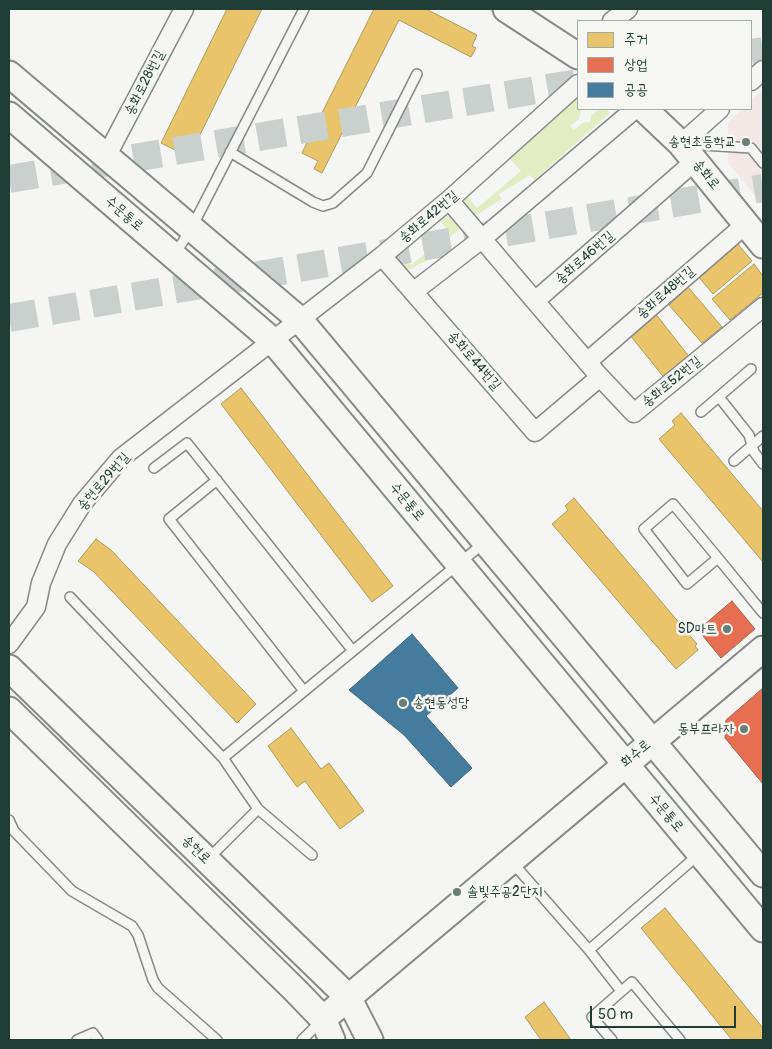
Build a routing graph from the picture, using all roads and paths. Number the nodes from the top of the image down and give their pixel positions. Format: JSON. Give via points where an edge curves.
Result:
{"nodes":[{"id":1,"x":184,"y":9,"type":"edge"},
{"id":2,"x":304,"y":9,"type":"edge"},
{"id":3,"x":506,"y":9,"type":"edge"},
{"id":4,"x":628,"y":9,"type":"edge"},
{"id":5,"x":613,"y":20,"type":"edge"},
{"id":6,"x":576,"y":52,"type":"edge"},
{"id":7,"x":763,"y":70,"type":"edge"},
{"id":8,"x":9,"y":74,"type":"edge"},
{"id":9,"x":417,"y":74,"type":"dead end"},
{"id":10,"x":752,"y":80,"type":"edge"},
{"id":11,"x":577,"y":85,"type":"edge"},
{"id":12,"x":634,"y":110,"type":"edge"},
{"id":13,"x":645,"y":110,"type":"edge"},
{"id":14,"x":719,"y":110,"type":"edge"},
{"id":15,"x":9,"y":115,"type":"edge"},
{"id":16,"x":230,"y":152,"type":"junction"},
{"id":17,"x":688,"y":153,"type":"junction"},
{"id":18,"x":106,"y":157,"type":"junction"},
{"id":19,"x":763,"y":163,"type":"edge"},
{"id":20,"x":449,"y":200,"type":"junction"},
{"id":21,"x":746,"y":224,"type":"junction"},
{"id":22,"x":191,"y":229,"type":"junction"},
{"id":23,"x":483,"y":238,"type":"junction"},
{"id":24,"x":763,"y":245,"type":"edge"},
{"id":25,"x":174,"y":256,"type":"junction"},
{"id":26,"x":382,"y":256,"type":"junction"},
{"id":27,"x":414,"y":292,"type":"junction"},
{"id":28,"x":535,"y":301,"type":"junction"},
{"id":29,"x":763,"y":307,"type":"edge"},
{"id":30,"x":300,"y":320,"type":"junction"},
{"id":31,"x":273,"y":341,"type":"junction"},
{"id":32,"x":587,"y":362,"type":"junction"},
{"id":33,"x":751,"y":369,"type":"dead end"},
{"id":34,"x":600,"y":377,"type":"junction"},
{"id":35,"x":718,"y":397,"type":"junction"},
{"id":36,"x":701,"y":412,"type":"dead end"},
{"id":37,"x":763,"y":436,"type":"edge"},
{"id":38,"x":752,"y":445,"type":"junction"},
{"id":39,"x":734,"y":461,"type":"dead end"},
{"id":40,"x":763,"y":464,"type":"edge"},
{"id":41,"x":154,"y":468,"type":"dead end"},
{"id":42,"x":217,"y":480,"type":"junction"},
{"id":43,"x":485,"y":542,"type":"junction"},
{"id":44,"x":718,"y":558,"type":"junction"},
{"id":45,"x":458,"y":564,"type":"junction"},
{"id":46,"x":70,"y":597,"type":"dead end"},
{"id":47,"x":763,"y":613,"type":"edge"},
{"id":48,"x":9,"y":644,"type":"edge"},
{"id":49,"x":763,"y":649,"type":"edge"},
{"id":50,"x":353,"y":651,"type":"junction"},
{"id":51,"x":9,"y":668,"type":"edge"},
{"id":52,"x":304,"y":691,"type":"junction"},
{"id":53,"x":9,"y":710,"type":"edge"},
{"id":54,"x":652,"y":741,"type":"junction"},
{"id":55,"x":223,"y":758,"type":"junction"},
{"id":56,"x":624,"y":764,"type":"junction"},
{"id":57,"x":258,"y":809,"type":"junction"},
{"id":58,"x":9,"y":820,"type":"edge"},
{"id":59,"x":700,"y":853,"type":"junction"},
{"id":60,"x":312,"y":855,"type":"dead end"},
{"id":61,"x":510,"y":860,"type":"junction"},
{"id":62,"x":207,"y":861,"type":"junction"},
{"id":63,"x":763,"y":874,"type":"edge"},
{"id":64,"x":763,"y":929,"type":"edge"},
{"id":65,"x":589,"y":950,"type":"junction"},
{"id":66,"x":621,"y":990,"type":"junction"},
{"id":67,"x":348,"y":996,"type":"junction"},
{"id":68,"x":327,"y":1029,"type":"edge"},
{"id":69,"x":77,"y":1040,"type":"edge"},
{"id":70,"x":98,"y":1040,"type":"edge"},
{"id":71,"x":217,"y":1040,"type":"edge"},
{"id":72,"x":302,"y":1040,"type":"edge"},
{"id":73,"x":370,"y":1040,"type":"edge"},
{"id":74,"x":612,"y":1040,"type":"edge"},
{"id":75,"x":680,"y":1040,"type":"edge"}],
"edges":[{"from":1,"to":18,"type":"street","name":"송화로28번길"},
{"from":2,"to":16,"type":"lane"},
{"from":3,"to":6,"type":"street"},
{"from":4,"to":5,"type":"street"},
{"from":7,"to":10,"type":"street"},
{"from":8,"to":18,"type":"street"},
{"from":9,"to":16,"type":"lane","via":[[367,174],[333,203],[322,206],[313,202]]},
{"from":11,"to":20,"type":"street","name":"송화로42번길"},
{"from":12,"to":23,"type":"street"},
{"from":13,"to":17,"type":"street","name":"송화로"},
{"from":14,"to":17,"type":"street","name":"송화로46번길"},
{"from":15,"to":25,"type":"street","name":"수문통로"},
{"from":16,"to":22,"type":"lane"},
{"from":17,"to":19,"type":"lane","via":[[751,148]]},
{"from":17,"to":21,"type":"street","name":"송화로"},
{"from":17,"to":28,"type":"street","name":"송화로46번길"},
{"from":18,"to":22,"type":"street"},
{"from":20,"to":23,"type":"street"},
{"from":20,"to":26,"type":"street","name":"송화로42번길"},
{"from":21,"to":24,"type":"street","name":"송화로"},
{"from":21,"to":32,"type":"street","name":"송화로48번길"},
{"from":22,"to":25,"type":"lane"},
{"from":22,"to":30,"type":"street"},
{"from":23,"to":27,"type":"street"},
{"from":23,"to":28,"type":"street"},
{"from":25,"to":31,"type":"street","name":"수문통로"},
{"from":26,"to":27,"type":"street"},
{"from":26,"to":30,"type":"street","name":"송화로42번길"},
{"from":27,"to":34,"type":"street","name":"송화로44번길","via":[[535,432]]},
{"from":28,"to":32,"type":"street"},
{"from":29,"to":34,"type":"street","name":"송화로52번길","via":[[634,413]]},
{"from":30,"to":31,"type":"street","name":"송화로42번길"},
{"from":30,"to":43,"type":"street"},
{"from":31,"to":45,"type":"street","name":"수문통로"},
{"from":31,"to":48,"type":"street","name":"송현로29번길","via":[[121,458],[82,504],[57,544],[41,583],[36,608]]},
{"from":32,"to":34,"type":"street","name":"송화로52번길"},
{"from":33,"to":35,"type":"lane"},
{"from":35,"to":36,"type":"lane"},
{"from":35,"to":38,"type":"lane","via":[[749,435]]},
{"from":37,"to":38,"type":"lane"},
{"from":38,"to":39,"type":"lane"},
{"from":38,"to":40,"type":"lane"},
{"from":41,"to":42,"type":"lane","via":[[187,443]]},
{"from":42,"to":50,"type":"lane"},
{"from":42,"to":52,"type":"lane","via":[[168,519]]},
{"from":43,"to":45,"type":"lane"},
{"from":43,"to":54,"type":"street"},
{"from":44,"to":44,"type":"lane","via":[[687,584],[644,529],[673,504]]},
{"from":44,"to":47,"type":"lane"},
{"from":45,"to":50,"type":"lane"},
{"from":45,"to":56,"type":"street","name":"수문통로"},
{"from":46,"to":55,"type":"lane"},
{"from":49,"to":54,"type":"street","name":"화수로"},
{"from":50,"to":52,"type":"lane"},
{"from":51,"to":62,"type":"street","name":"송현로"},
{"from":52,"to":55,"type":"lane"},
{"from":53,"to":68,"type":"street"},
{"from":54,"to":56,"type":"street","name":"화수로"},
{"from":54,"to":63,"type":"street"},
{"from":55,"to":57,"type":"lane"},
{"from":56,"to":59,"type":"street","name":"수문통로"},
{"from":56,"to":61,"type":"street","name":"화수로"},
{"from":57,"to":60,"type":"lane"},
{"from":57,"to":62,"type":"lane"},
{"from":58,"to":71,"type":"lane","via":[[14,830],[72,891],[132,926],[158,988]]},
{"from":59,"to":64,"type":"street","name":"수문통로"},
{"from":59,"to":65,"type":"lane"},
{"from":61,"to":65,"type":"lane"},
{"from":61,"to":67,"type":"street","name":"화수로"},
{"from":62,"to":67,"type":"street","name":"송현로"},
{"from":65,"to":66,"type":"lane"},
{"from":66,"to":74,"type":"lane","via":[[592,1017]]},
{"from":66,"to":75,"type":"lane","via":[[632,982]]},
{"from":67,"to":68,"type":"street","name":"화수로"},
{"from":67,"to":73,"type":"street","name":"송현로"},
{"from":68,"to":72,"type":"lane"},
{"from":69,"to":70,"type":"lane","via":[[92,1033]]}]}
